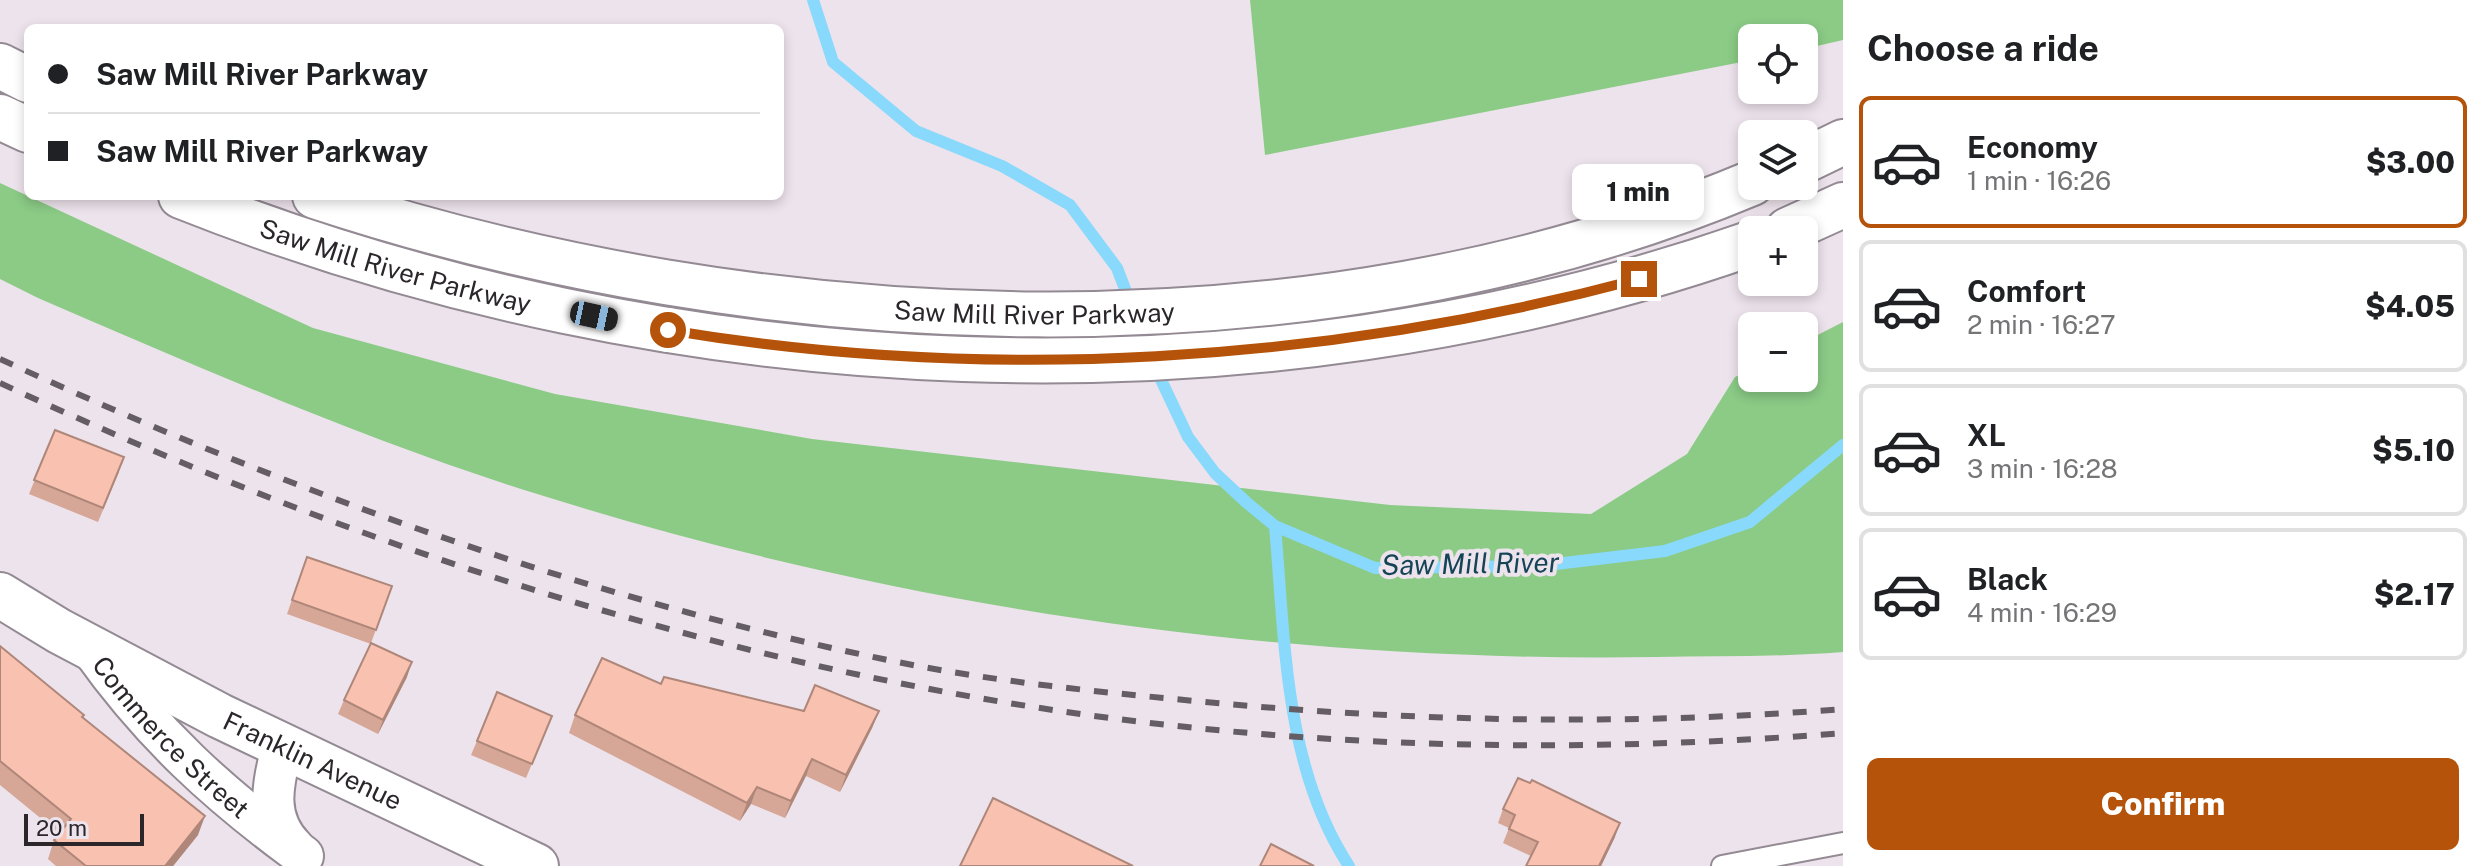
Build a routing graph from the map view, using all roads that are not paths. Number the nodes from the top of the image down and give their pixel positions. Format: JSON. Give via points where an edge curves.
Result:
{"nodes":[{"id":1,"x":0,"y":66,"type":"edge"},
{"id":2,"x":24,"y":78,"type":"edge"},
{"id":3,"x":0,"y":117,"type":"edge"},
{"id":4,"x":24,"y":128,"type":"edge"},
{"id":5,"x":1843,"y":142,"type":"edge"},
{"id":6,"x":1818,"y":154,"type":"edge"},
{"id":7,"x":1738,"y":188,"type":"edge"},
{"id":8,"x":193,"y":200,"type":"edge"},
{"id":9,"x":329,"y":200,"type":"edge"},
{"id":10,"x":1843,"y":205,"type":"edge"},
{"id":11,"x":1818,"y":217,"type":"edge"},
{"id":12,"x":1818,"y":233,"type":"edge"},
{"id":13,"x":1843,"y":236,"type":"edge"},
{"id":14,"x":1738,"y":247,"type":"edge"},
{"id":15,"x":0,"y":595,"type":"edge"},
{"id":16,"x":91,"y":648,"type":"junction"},
{"id":17,"x":282,"y":747,"type":"junction"},
{"id":18,"x":1843,"y":843,"type":"edge"},
{"id":19,"x":309,"y":861,"type":"edge"},
{"id":20,"x":536,"y":866,"type":"edge"},
{"id":21,"x":1722,"y":866,"type":"edge"}],
"edges":[{"from":1,"to":2,"type":"main road"},
{"from":3,"to":4,"type":"main road"},
{"from":5,"to":6,"type":"main road"},
{"from":7,"to":9,"type":"main road","name":"Saw Mill River Parkway","via":[[1659,219],[1520,261],[1375,289],[1196,307],[1055,312],[867,307],[649,280],[463,239]]},
{"from":8,"to":14,"type":"main road","name":"Saw Mill River Parkway","via":[[403,270],[618,321],[838,350],[985,358],[1090,359],[1351,338],[1499,313],[1639,279]]},
{"from":10,"to":11,"type":"main road"},
{"from":12,"to":13,"type":"main road"},
{"from":15,"to":16,"type":"main road","name":"Commerce Street"},
{"from":16,"to":17,"type":"main road","name":"Franklin Avenue"},
{"from":16,"to":19,"type":"street","name":"Commerce Street","via":[[185,762]]},
{"from":17,"to":19,"type":"street","name":"Commerce Street","via":[[274,817],[279,830]]},
{"from":17,"to":20,"type":"main road","name":"Franklin Avenue"},
{"from":18,"to":21,"type":"lane"}]}
